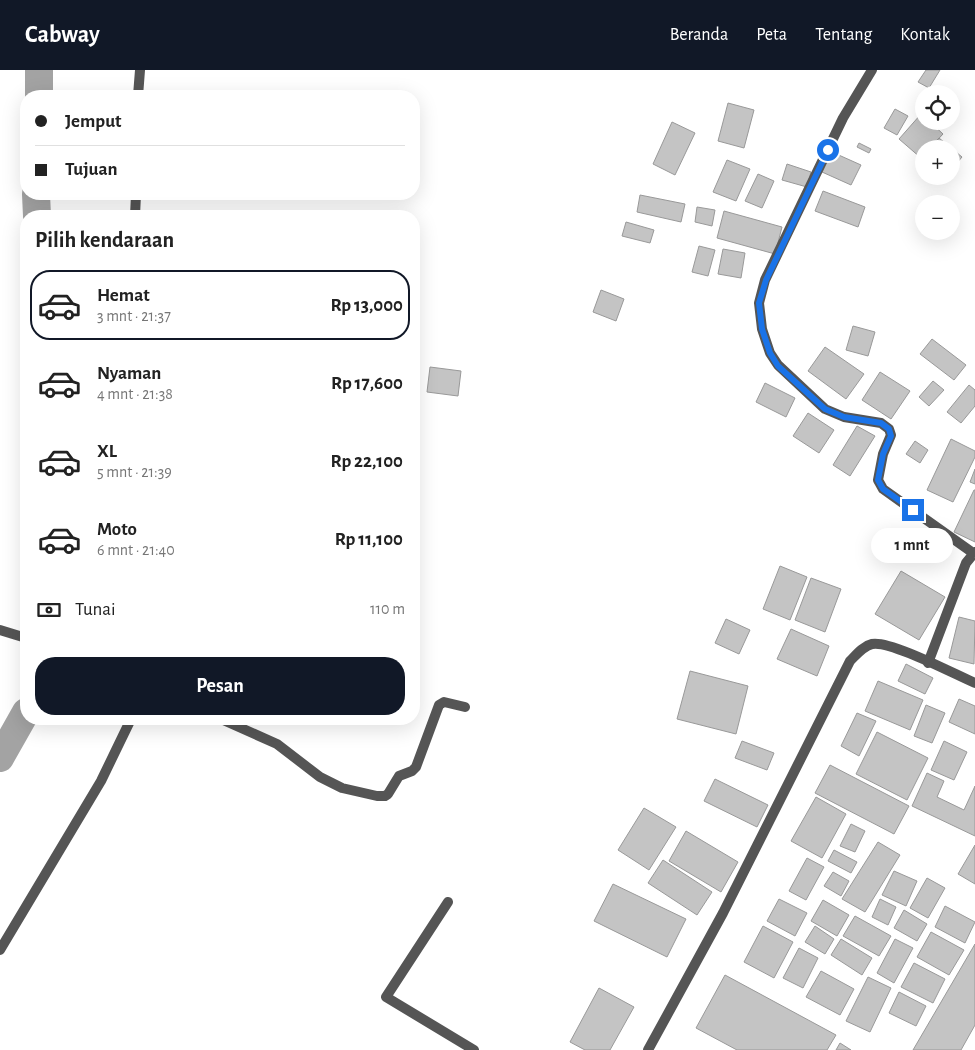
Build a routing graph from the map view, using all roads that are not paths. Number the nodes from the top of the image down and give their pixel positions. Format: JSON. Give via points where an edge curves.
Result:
{"nodes":[{"id":1,"x":140,"y":70,"type":"edge"},
{"id":2,"x":872,"y":70,"type":"edge"},
{"id":3,"x":138,"y":90,"type":"edge"},
{"id":4,"x":974,"y":552,"type":"edge"},
{"id":5,"x":0,"y":630,"type":"edge"},
{"id":6,"x":20,"y":635,"type":"edge"},
{"id":7,"x":928,"y":663,"type":"junction"},
{"id":8,"x":975,"y":683,"type":"edge"},
{"id":9,"x":465,"y":708,"type":"dead end"},
{"id":10,"x":128,"y":725,"type":"edge"},
{"id":11,"x":234,"y":725,"type":"edge"},
{"id":12,"x":448,"y":902,"type":"dead end"},
{"id":13,"x":0,"y":950,"type":"edge"},
{"id":14,"x":474,"y":1050,"type":"edge"},
{"id":15,"x":648,"y":1050,"type":"edge"}],
"edges":[{"from":1,"to":3,"type":"street"},
{"from":2,"to":4,"type":"street","via":[[843,118],[766,280],[759,303],[762,329],[778,366],[825,409],[844,417],[881,423],[889,429],[891,436],[883,454],[878,480],[883,489]]},
{"from":4,"to":7,"type":"street","via":[[966,563]]},
{"from":5,"to":6,"type":"street"},
{"from":7,"to":8,"type":"street"},
{"from":7,"to":15,"type":"street","via":[[880,644],[864,648],[850,661],[727,904]]},
{"from":9,"to":11,"type":"street","via":[[444,702],[439,705],[416,767],[400,776],[385,796],[342,788],[327,781],[277,744]]},
{"from":10,"to":13,"type":"street","via":[[101,781]]},
{"from":12,"to":14,"type":"street","via":[[386,996]]}]}
